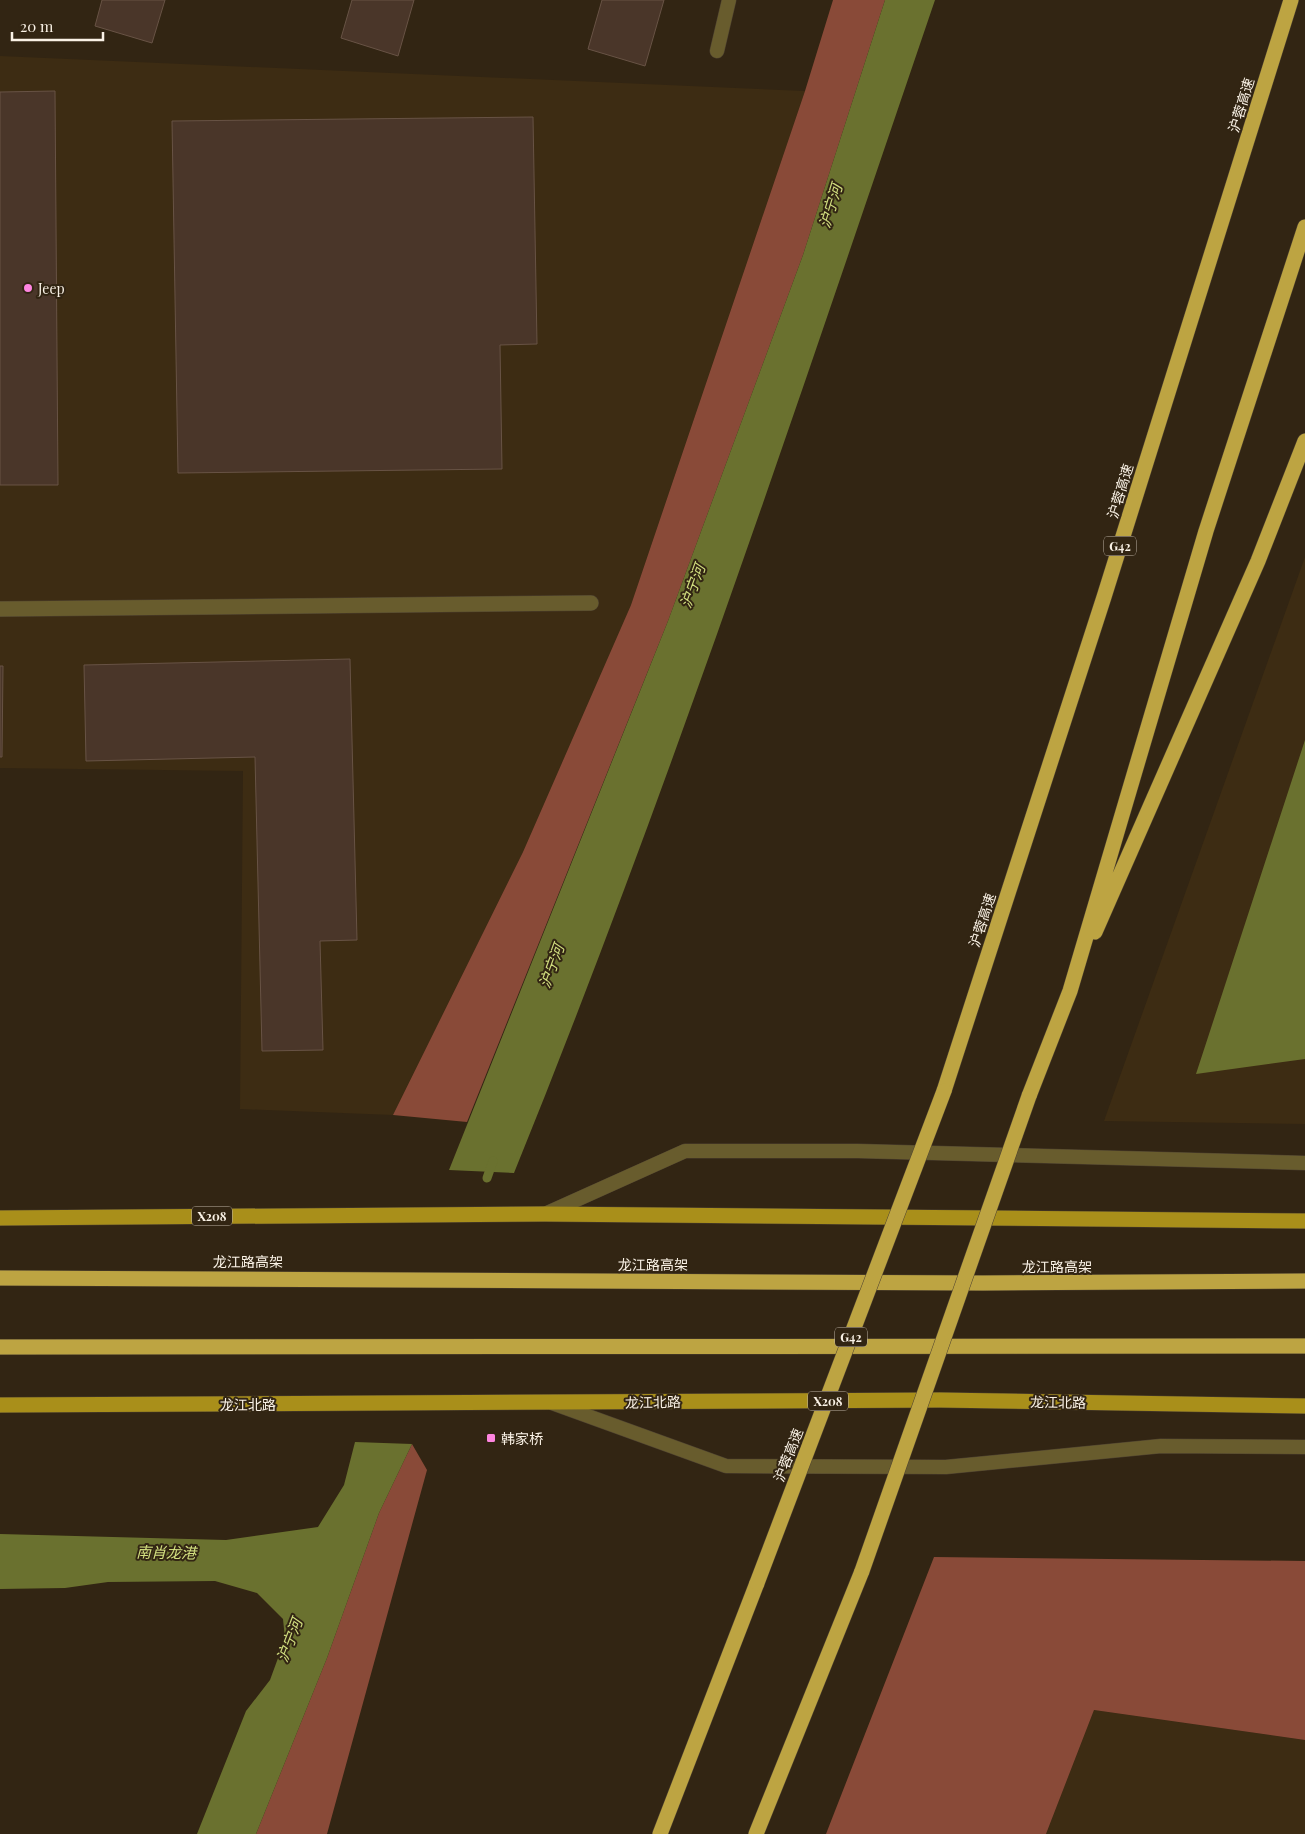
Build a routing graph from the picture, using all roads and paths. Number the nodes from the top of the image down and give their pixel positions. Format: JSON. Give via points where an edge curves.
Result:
{"nodes":[{"id":1,"x":729,"y":0,"type":"edge"},
{"id":2,"x":1291,"y":0,"type":"edge"},
{"id":3,"x":717,"y":51,"type":"dead end"},
{"id":4,"x":1305,"y":227,"type":"edge"},
{"id":5,"x":1305,"y":442,"type":"edge"},
{"id":6,"x":591,"y":603,"type":"dead end"},
{"id":7,"x":0,"y":609,"type":"edge"},
{"id":8,"x":1070,"y":991,"type":"junction"},
{"id":9,"x":1305,"y":1163,"type":"edge"},
{"id":10,"x":544,"y":1214,"type":"junction"},
{"id":11,"x":0,"y":1218,"type":"edge"},
{"id":12,"x":1305,"y":1221,"type":"edge"},
{"id":13,"x":0,"y":1278,"type":"edge"},
{"id":14,"x":1305,"y":1280,"type":"edge"},
{"id":15,"x":1305,"y":1346,"type":"edge"},
{"id":16,"x":0,"y":1347,"type":"edge"},
{"id":17,"x":552,"y":1403,"type":"junction"},
{"id":18,"x":0,"y":1405,"type":"edge"},
{"id":19,"x":1305,"y":1406,"type":"edge"},
{"id":20,"x":1305,"y":1447,"type":"edge"},
{"id":21,"x":660,"y":1834,"type":"edge"},
{"id":22,"x":756,"y":1834,"type":"edge"}],
"edges":[{"from":1,"to":3,"type":"lane"},
{"from":2,"to":21,"type":"highway","name":"沪蓉高速","number":"G42","bridge":true,"via":[[1104,597],[944,1091]]},
{"from":4,"to":8,"type":"highway","via":[[1206,531]]},
{"from":5,"to":8,"type":"highway","via":[[1258,560]]},
{"from":6,"to":7,"type":"street"},
{"from":8,"to":22,"type":"highway","bridge":true,"via":[[1029,1096],[862,1571]]},
{"from":9,"to":10,"type":"lane","via":[[858,1151],[685,1151]]},
{"from":10,"to":11,"type":"main road","number":"X208"},
{"from":10,"to":12,"type":"main road","number":"X208"},
{"from":13,"to":14,"type":"highway","name":"龙江路高架","via":[[983,1283]]},
{"from":15,"to":16,"type":"highway"},
{"from":17,"to":18,"type":"main road","name":"龙江北路","number":"X208"},
{"from":17,"to":19,"type":"main road","name":"龙江北路","number":"X208","via":[[940,1400]]},
{"from":17,"to":20,"type":"lane","via":[[726,1466],[946,1467],[1161,1446]]}]}
